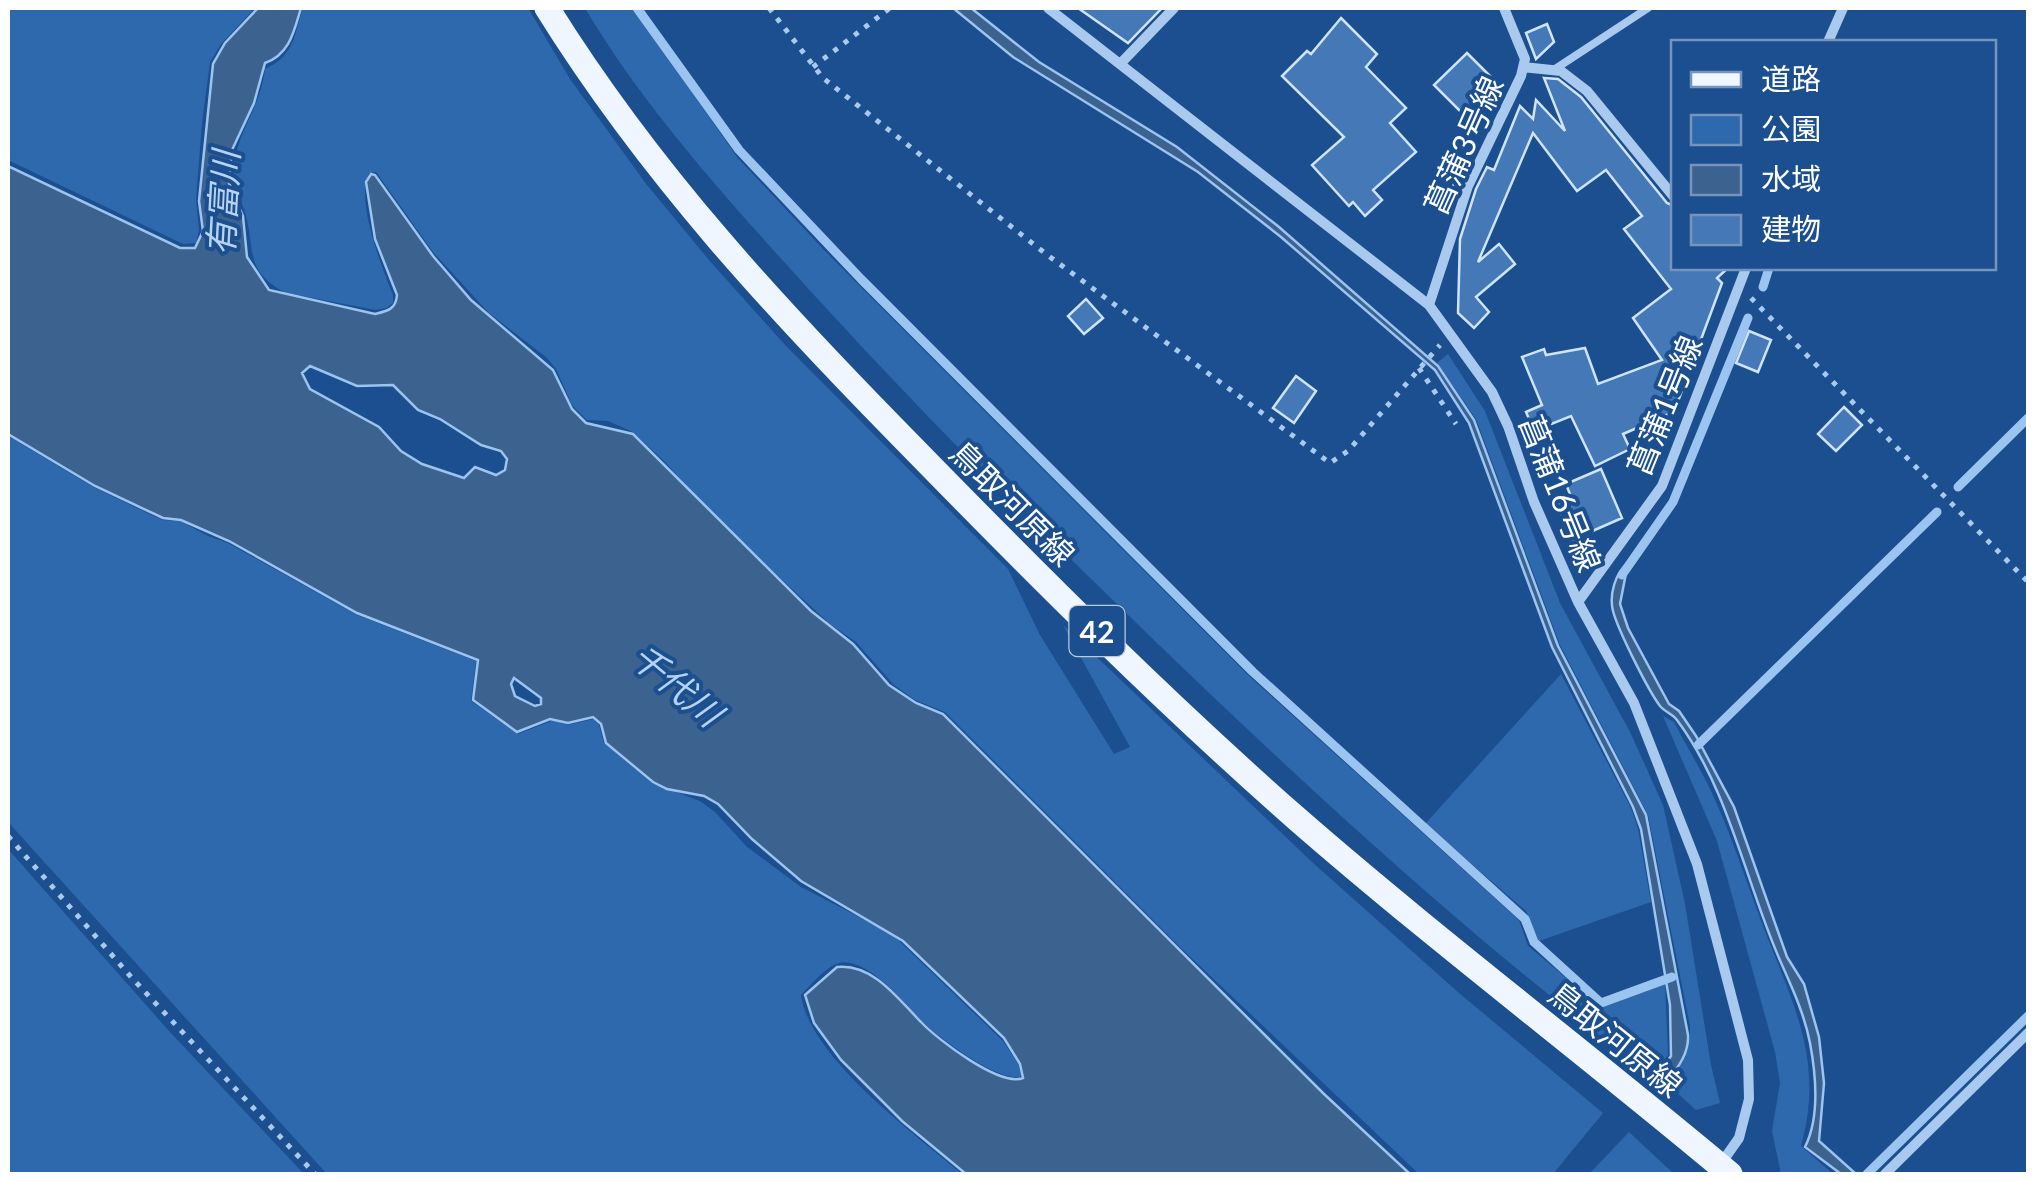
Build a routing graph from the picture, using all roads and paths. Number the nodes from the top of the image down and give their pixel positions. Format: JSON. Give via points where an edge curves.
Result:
{"nodes":[{"id":1,"x":547,"y":8,"type":"edge"},
{"id":2,"x":770,"y":8,"type":"edge"},
{"id":3,"x":890,"y":8,"type":"edge"},
{"id":4,"x":1048,"y":8,"type":"edge"},
{"id":5,"x":1174,"y":8,"type":"edge"},
{"id":6,"x":1504,"y":8,"type":"edge"},
{"id":7,"x":1648,"y":8,"type":"edge"},
{"id":8,"x":1843,"y":8,"type":"edge"},
{"id":9,"x":1829,"y":40,"type":"edge"},
{"id":10,"x":1122,"y":62,"type":"junction"},
{"id":11,"x":813,"y":66,"type":"junction"},
{"id":12,"x":1523,"y":67,"type":"junction"},
{"id":13,"x":1555,"y":69,"type":"junction"},
{"id":14,"x":1671,"y":193,"type":"edge"},
{"id":15,"x":1745,"y":270,"type":"edge"},
{"id":16,"x":1739,"y":286,"type":"junction"},
{"id":17,"x":1429,"y":305,"type":"junction"},
{"id":18,"x":1451,"y":334,"type":"junction"},
{"id":19,"x":1418,"y":368,"type":"junction"},
{"id":20,"x":1456,"y":424,"type":"dead end"},
{"id":21,"x":2028,"y":582,"type":"edge"},
{"id":22,"x":1578,"y":602,"type":"junction"},
{"id":23,"x":8,"y":836,"type":"edge"},
{"id":24,"x":2028,"y":1033,"type":"edge"},
{"id":25,"x":1725,"y":1170,"type":"edge"},
{"id":26,"x":315,"y":1174,"type":"edge"},
{"id":27,"x":1886,"y":1174,"type":"edge"}],
"edges":[{"from":1,"to":25,"type":"main road","name":"鳥取河原線","number":"42","via":[[644,151],[724,250],[1016,554],[1299,820]]},
{"from":2,"to":11,"type":"path"},
{"from":3,"to":11,"type":"path"},
{"from":4,"to":10,"type":"street","name":"菖蒲16号線","number":"42"},
{"from":5,"to":10,"type":"street"},
{"from":6,"to":12,"type":"street","name":"菖蒲3号線"},
{"from":7,"to":13,"type":"lane"},
{"from":8,"to":9,"type":"street"},
{"from":10,"to":17,"type":"street","name":"菖蒲16号線","number":"42"},
{"from":11,"to":19,"type":"path","via":[[1046,254],[1330,462],[1348,451]]},
{"from":12,"to":13,"type":"street"},
{"from":12,"to":17,"type":"street","name":"菖蒲3号線","via":[[1468,186]]},
{"from":13,"to":14,"type":"street","via":[[1588,91]]},
{"from":15,"to":16,"type":"street","name":"菖蒲1号線"},
{"from":16,"to":21,"type":"path"},
{"from":16,"to":22,"type":"street","name":"菖蒲1号線","via":[[1662,486]]},
{"from":17,"to":18,"type":"street","name":"菖蒲16号線","number":"42"},
{"from":18,"to":19,"type":"path"},
{"from":18,"to":22,"type":"street","name":"菖蒲16号線","number":"42","via":[[1500,408]]},
{"from":19,"to":20,"type":"path"},
{"from":22,"to":25,"type":"street","name":"菖蒲16号線","number":"42","via":[[1634,703],[1697,864],[1748,1060],[1749,1099]]},
{"from":23,"to":26,"type":"path"},
{"from":24,"to":27,"type":"street"}]}
